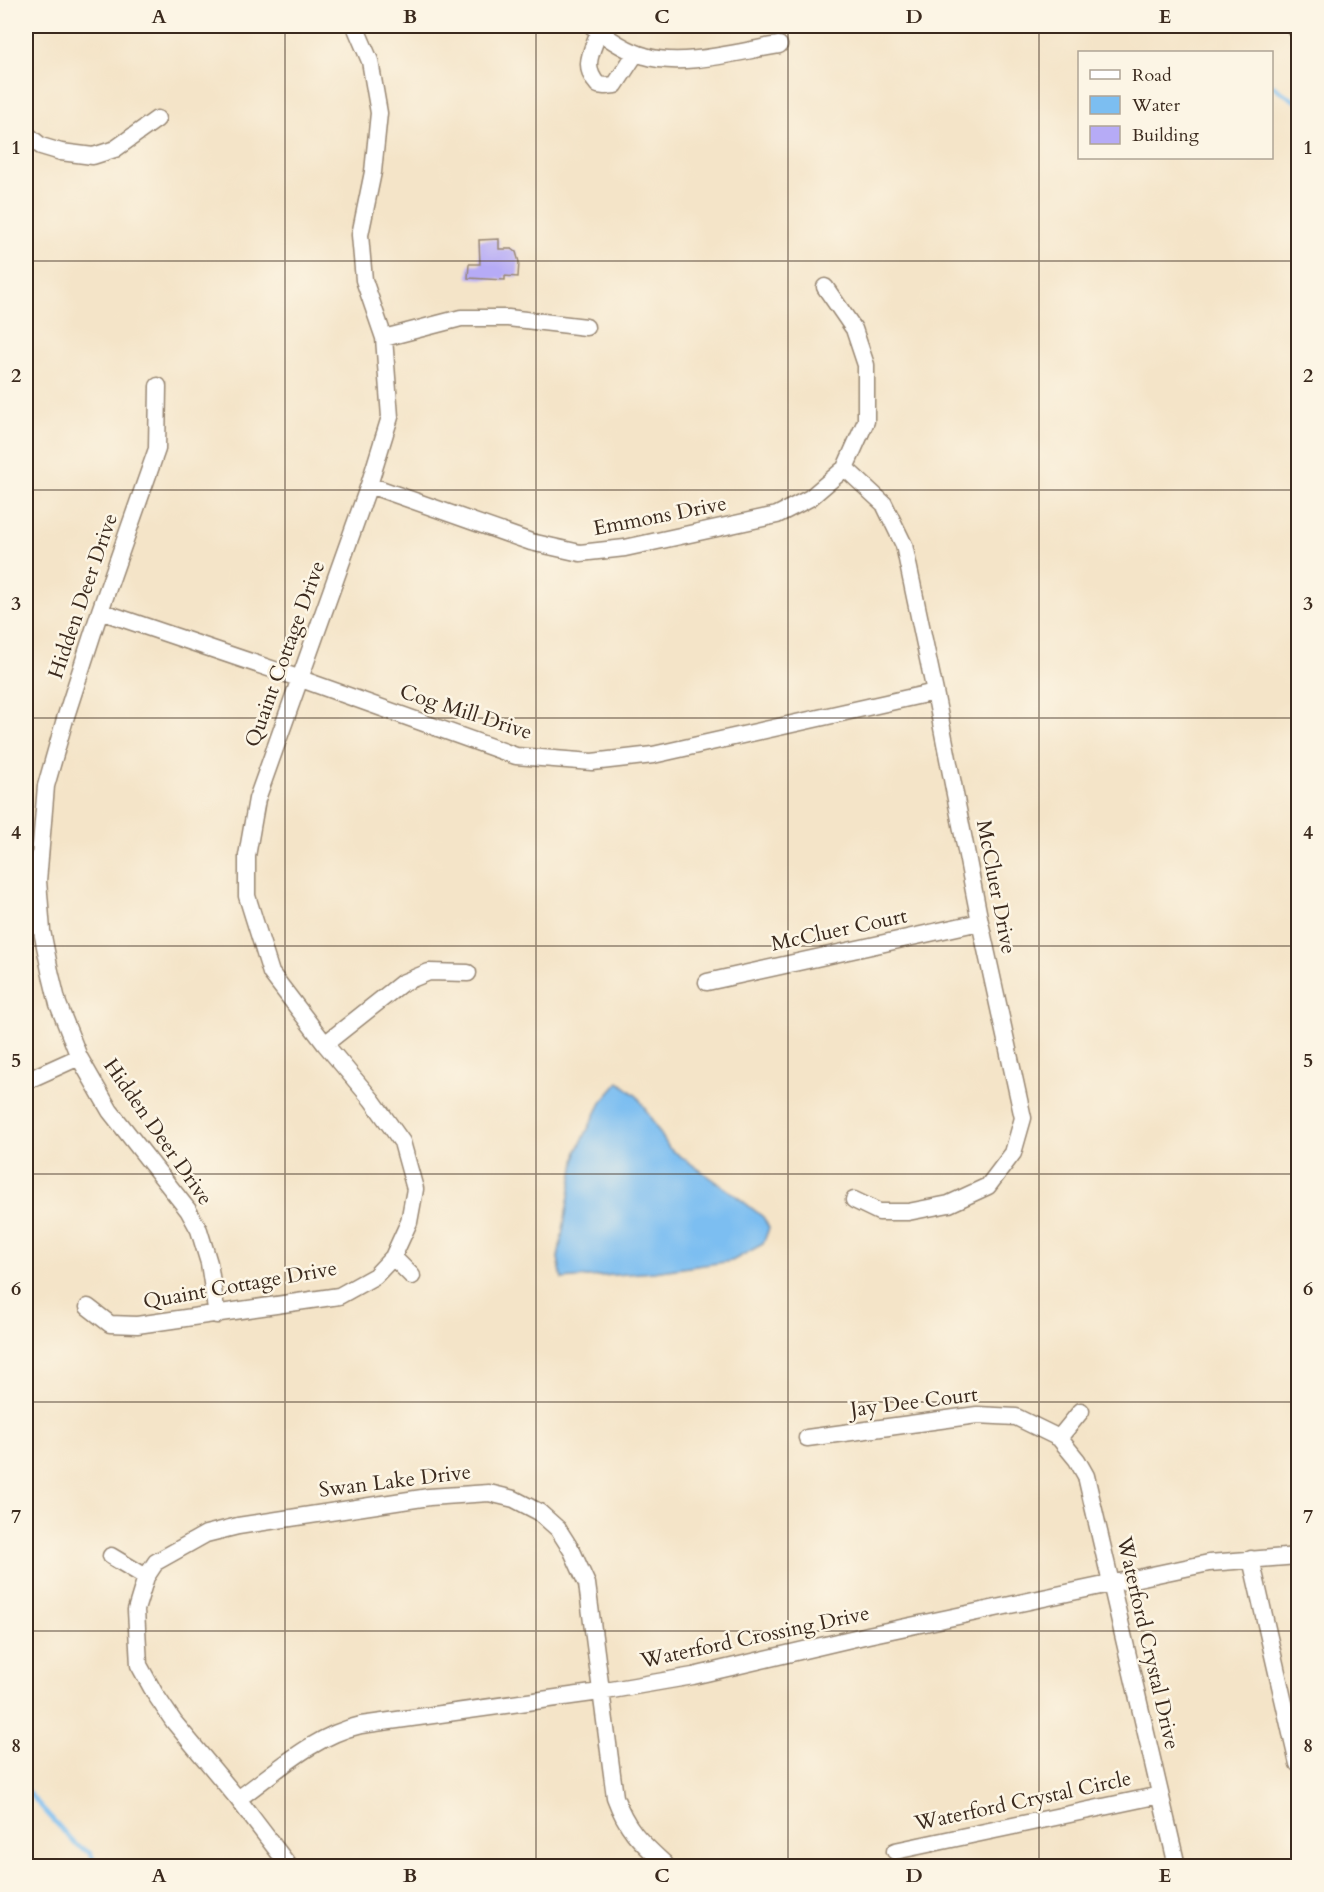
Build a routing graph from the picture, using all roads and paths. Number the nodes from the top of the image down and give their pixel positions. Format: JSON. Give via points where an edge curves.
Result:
{"nodes":[{"id":1,"x":355,"y":26,"type":"edge"},
{"id":2,"x":596,"y":28,"type":"edge"},
{"id":3,"x":779,"y":45,"type":"dead end"},
{"id":4,"x":636,"y":53,"type":"junction"},
{"id":5,"x":157,"y":119,"type":"dead end"},
{"id":6,"x":26,"y":134,"type":"edge"},
{"id":7,"x":825,"y":287,"type":"dead end"},
{"id":8,"x":586,"y":327,"type":"dead end"},
{"id":9,"x":384,"y":338,"type":"junction"},
{"id":10,"x":158,"y":386,"type":"dead end"},
{"id":11,"x":845,"y":468,"type":"junction"},
{"id":12,"x":369,"y":485,"type":"junction"},
{"id":13,"x":100,"y":611,"type":"junction"},
{"id":14,"x":301,"y":679,"type":"junction"},
{"id":15,"x":935,"y":692,"type":"junction"},
{"id":16,"x":32,"y":882,"type":"edge"},
{"id":17,"x":980,"y":922,"type":"junction"},
{"id":18,"x":468,"y":973,"type":"dead end"},
{"id":19,"x":707,"y":982,"type":"dead end"},
{"id":20,"x":325,"y":1044,"type":"junction"},
{"id":21,"x":79,"y":1057,"type":"junction"},
{"id":22,"x":26,"y":1081,"type":"edge"},
{"id":23,"x":854,"y":1200,"type":"dead end"},
{"id":24,"x":393,"y":1257,"type":"junction"},
{"id":25,"x":412,"y":1276,"type":"dead end"},
{"id":26,"x":88,"y":1307,"type":"dead end"},
{"id":27,"x":217,"y":1315,"type":"junction"},
{"id":28,"x":1081,"y":1411,"type":"dead end"},
{"id":29,"x":807,"y":1438,"type":"dead end"},
{"id":30,"x":1059,"y":1438,"type":"junction"},
{"id":31,"x":111,"y":1556,"type":"dead end"},
{"id":32,"x":1299,"y":1556,"type":"edge"},
{"id":33,"x":1251,"y":1559,"type":"junction"},
{"id":34,"x":146,"y":1577,"type":"junction"},
{"id":35,"x":1112,"y":1583,"type":"junction"},
{"id":36,"x":600,"y":1692,"type":"junction"},
{"id":37,"x":1299,"y":1764,"type":"edge"},
{"id":38,"x":1160,"y":1795,"type":"junction"},
{"id":39,"x":238,"y":1799,"type":"junction"},
{"id":40,"x":895,"y":1851,"type":"dead end"},
{"id":41,"x":665,"y":1864,"type":"dead end"},
{"id":42,"x":289,"y":1866,"type":"edge"},
{"id":43,"x":1177,"y":1866,"type":"edge"}],
"edges":[{"from":1,"to":9,"type":"street","name":"Quaint Cottage Drive","via":[[370,61],[379,113],[373,172],[360,235],[364,280]]},
{"from":2,"to":4,"type":"street"},
{"from":2,"to":4,"type":"street","via":[[588,71],[598,85],[615,85]]},
{"from":3,"to":4,"type":"street","via":[[689,59]]},
{"from":5,"to":6,"type":"street","via":[[115,149],[93,156],[41,146]]},
{"from":7,"to":11,"type":"street","via":[[854,329],[866,365],[866,421]]},
{"from":8,"to":9,"type":"street","via":[[508,318],[461,318]]},
{"from":9,"to":12,"type":"street","name":"Quaint Cottage Drive","via":[[390,417]]},
{"from":10,"to":13,"type":"street","name":"Hidden Deer Drive","via":[[157,450]]},
{"from":11,"to":12,"type":"street","name":"Emmons Drive","via":[[810,498],[777,515],[625,548],[580,553],[531,542]]},
{"from":11,"to":15,"type":"street","name":"McCluer Drive","via":[[884,504],[904,545]]},
{"from":12,"to":14,"type":"street","name":"Quaint Cottage Drive"},
{"from":13,"to":14,"type":"street","name":"Cog Mill Drive"},
{"from":13,"to":16,"type":"street","name":"Hidden Deer Drive","via":[[46,786]]},
{"from":14,"to":15,"type":"street","name":"Cog Mill Drive","via":[[516,756],[592,762],[652,755]]},
{"from":14,"to":20,"type":"street","name":"Quaint Cottage Drive","via":[[257,800],[247,856],[247,896],[271,973]]},
{"from":15,"to":17,"type":"street","name":"McCluer Drive"},
{"from":16,"to":21,"type":"street","name":"Hidden Deer Drive","via":[[55,993]]},
{"from":17,"to":19,"type":"street","name":"McCluer Court"},
{"from":17,"to":23,"type":"street","name":"McCluer Drive","via":[[1023,1118],[1013,1153],[988,1186],[949,1204],[908,1212],[879,1212]]},
{"from":18,"to":20,"type":"street","via":[[429,972],[402,983]]},
{"from":20,"to":24,"type":"street","name":"Quaint Cottage Drive","via":[[402,1142],[415,1189],[409,1222]]},
{"from":21,"to":22,"type":"street"},
{"from":21,"to":27,"type":"street","name":"Hidden Deer Drive","via":[[110,1111],[188,1210],[199,1230]]},
{"from":24,"to":25,"type":"street"},
{"from":24,"to":27,"type":"street","name":"Quaint Cottage Drive","via":[[375,1276],[339,1296]]},
{"from":26,"to":27,"type":"street","name":"Quaint Cottage Drive","via":[[111,1324]]},
{"from":28,"to":30,"type":"street"},
{"from":29,"to":30,"type":"street","name":"Jay Dee Court","via":[[977,1415],[1016,1417]]},
{"from":30,"to":35,"type":"street","name":"Waterford Crystal Drive","via":[[1086,1476]]},
{"from":31,"to":34,"type":"street"},
{"from":32,"to":33,"type":"street","name":"Waterford Crossing Drive"},
{"from":33,"to":35,"type":"street","name":"Waterford Crossing Drive","via":[[1209,1563]]},
{"from":33,"to":37,"type":"street"},
{"from":34,"to":36,"type":"street","name":"Swan Lake Drive","via":[[156,1562],[175,1550],[206,1534],[238,1526],[429,1497],[489,1493],[506,1497],[539,1512],[558,1529],[572,1551],[587,1584]]},
{"from":34,"to":39,"type":"street","name":"Swan Lake Drive","via":[[136,1610],[139,1665],[174,1722]]},
{"from":35,"to":36,"type":"street","name":"Waterford Crossing Drive","via":[[693,1676]]},
{"from":35,"to":38,"type":"street","name":"Waterford Crystal Drive"},
{"from":36,"to":39,"type":"street","name":"Waterford Crossing Drive","via":[[340,1730],[316,1742]]},
{"from":36,"to":41,"type":"street","name":"Swan Lake Drive","via":[[615,1797],[622,1818],[635,1837]]},
{"from":38,"to":40,"type":"street","name":"Waterford Crystal Circle"},
{"from":38,"to":43,"type":"street","name":"Waterford Crystal Drive"},
{"from":39,"to":42,"type":"street"}]}
